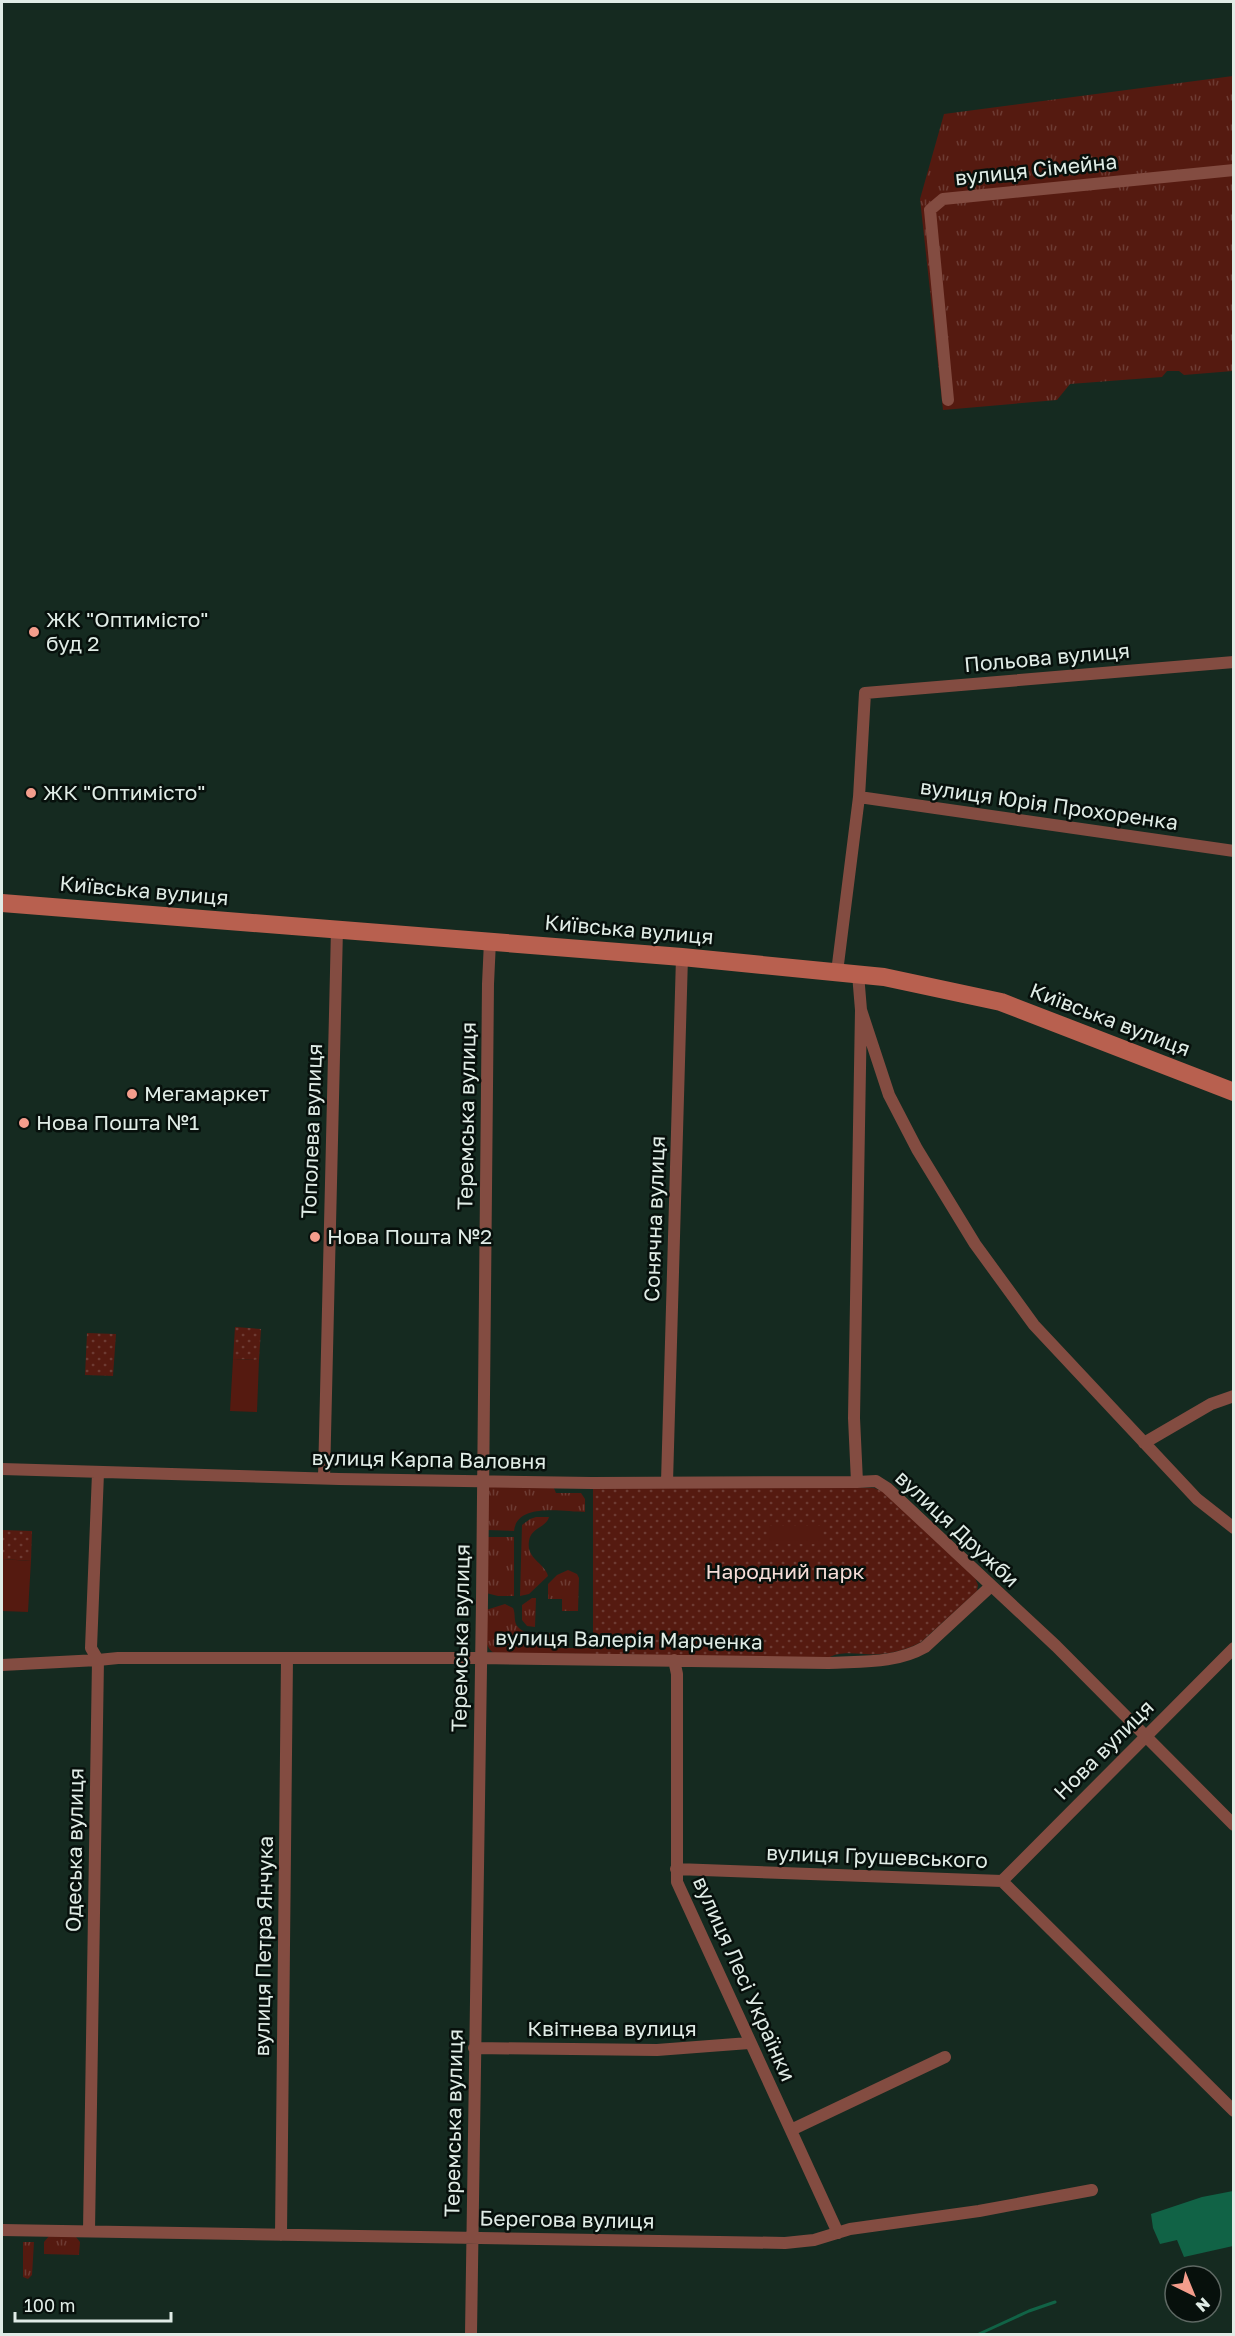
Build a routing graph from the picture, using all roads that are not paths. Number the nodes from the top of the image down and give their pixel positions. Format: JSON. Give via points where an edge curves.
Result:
{"nodes":[{"id":1,"x":1233,"y":170,"type":"edge"},
{"id":2,"x":948,"y":400,"type":"dead end"},
{"id":3,"x":1233,"y":662,"type":"edge"},
{"id":4,"x":859,"y":797,"type":"junction"},
{"id":5,"x":1233,"y":851,"type":"edge"},
{"id":6,"x":2,"y":903,"type":"edge"},
{"id":7,"x":337,"y":929,"type":"junction"},
{"id":8,"x":490,"y":941,"type":"junction"},
{"id":9,"x":682,"y":957,"type":"junction"},
{"id":10,"x":837,"y":972,"type":"junction"},
{"id":11,"x":858,"y":974,"type":"junction"},
{"id":12,"x":861,"y":1010,"type":"junction"},
{"id":13,"x":1233,"y":1092,"type":"edge"},
{"id":14,"x":1233,"y":1396,"type":"edge"},
{"id":15,"x":1144,"y":1443,"type":"junction"},
{"id":16,"x":2,"y":1469,"type":"edge"},
{"id":17,"x":98,"y":1473,"type":"junction"},
{"id":18,"x":324,"y":1478,"type":"junction"},
{"id":19,"x":482,"y":1480,"type":"junction"},
{"id":20,"x":667,"y":1482,"type":"junction"},
{"id":21,"x":856,"y":1482,"type":"junction"},
{"id":22,"x":1233,"y":1528,"type":"edge"},
{"id":23,"x":990,"y":1587,"type":"junction"},
{"id":24,"x":1233,"y":1648,"type":"edge"},
{"id":25,"x":287,"y":1658,"type":"junction"},
{"id":26,"x":481,"y":1658,"type":"junction"},
{"id":27,"x":98,"y":1660,"type":"junction"},
{"id":28,"x":674,"y":1660,"type":"junction"},
{"id":29,"x":2,"y":1665,"type":"edge"},
{"id":30,"x":1145,"y":1736,"type":"junction"},
{"id":31,"x":1233,"y":1825,"type":"edge"},
{"id":32,"x":676,"y":1869,"type":"junction"},
{"id":33,"x":1002,"y":1881,"type":"junction"},
{"id":34,"x":749,"y":2043,"type":"junction"},
{"id":35,"x":474,"y":2048,"type":"junction"},
{"id":36,"x":945,"y":2057,"type":"dead end"},
{"id":37,"x":1233,"y":2111,"type":"edge"},
{"id":38,"x":791,"y":2130,"type":"junction"},
{"id":39,"x":1092,"y":2190,"type":"dead end"},
{"id":40,"x":2,"y":2230,"type":"edge"},
{"id":41,"x":89,"y":2231,"type":"junction"},
{"id":42,"x":838,"y":2233,"type":"junction"},
{"id":43,"x":281,"y":2235,"type":"junction"},
{"id":44,"x":471,"y":2239,"type":"junction"},
{"id":45,"x":471,"y":2334,"type":"edge"}],
"edges":[{"from":1,"to":2,"type":"street","name":"вулиця Сімейна","via":[[943,199],[930,210]]},
{"from":3,"to":4,"type":"street","name":"Польова вулиця","via":[[865,693]]},
{"from":4,"to":5,"type":"street","name":"вулиця Юрія Прохоренка"},
{"from":4,"to":10,"type":"street"},
{"from":6,"to":7,"type":"street","name":"Київська вулиця"},
{"from":7,"to":8,"type":"street","name":"Київська вулиця"},
{"from":7,"to":18,"type":"street","name":"Тополева вулиця"},
{"from":8,"to":9,"type":"street","name":"Київська вулиця"},
{"from":8,"to":19,"type":"street","name":"Теремська вулиця"},
{"from":9,"to":10,"type":"street","name":"Київська вулиця"},
{"from":9,"to":20,"type":"street","name":"Сонячна вулиця"},
{"from":10,"to":11,"type":"street","name":"Київська вулиця"},
{"from":11,"to":12,"type":"street"},
{"from":11,"to":13,"type":"street","name":"Київська вулиця","via":[[1001,1002]]},
{"from":12,"to":15,"type":"street","via":[[890,1095],[917,1149],[975,1244],[1034,1325]]},
{"from":12,"to":21,"type":"street"},
{"from":14,"to":15,"type":"street","via":[[1211,1404]]},
{"from":15,"to":22,"type":"street","via":[[1197,1499]]},
{"from":16,"to":17,"type":"street","name":"вулиця Карпа Валовня"},
{"from":17,"to":18,"type":"street","name":"вулиця Карпа Валовня"},
{"from":17,"to":27,"type":"street","name":"Одеська вулиця","via":[[91,1648]]},
{"from":18,"to":19,"type":"street","name":"вулиця Карпа Валовня"},
{"from":19,"to":20,"type":"street","name":"вулиця Карпа Валовня"},
{"from":19,"to":26,"type":"street","name":"Теремська вулиця"},
{"from":20,"to":21,"type":"street","name":"вулиця Карпа Валовня"},
{"from":21,"to":23,"type":"street","name":"вулиця Дружби","via":[[876,1481],[887,1488]]},
{"from":23,"to":28,"type":"street","name":"вулиця Валерія Марченка","via":[[925,1647],[897,1658],[828,1663]]},
{"from":23,"to":30,"type":"street","name":"вулиця Дружби","via":[[1056,1646]]},
{"from":24,"to":30,"type":"street","name":"Нова вулиця"},
{"from":25,"to":26,"type":"street","name":"вулиця Валерія Марченка"},
{"from":25,"to":27,"type":"street","name":"вулиця Валерія Марченка"},
{"from":25,"to":43,"type":"street","name":"вулиця Петра Янчука"},
{"from":26,"to":28,"type":"street","name":"вулиця Валерія Марченка"},
{"from":26,"to":35,"type":"street","name":"Теремська вулиця"},
{"from":27,"to":29,"type":"street","name":"вулиця Валерія Марченка"},
{"from":27,"to":41,"type":"street","name":"Одеська вулиця"},
{"from":28,"to":32,"type":"street","name":"вулиця Лесі Українки"},
{"from":30,"to":31,"type":"street","name":"вулиця Дружби"},
{"from":30,"to":33,"type":"street","name":"Нова вулиця"},
{"from":32,"to":33,"type":"street","name":"вулиця Грушевського"},
{"from":32,"to":34,"type":"street","name":"вулиця Лесі Українки","via":[[681,1893]]},
{"from":33,"to":37,"type":"street","name":"вулиця Грушевського"},
{"from":34,"to":35,"type":"street","name":"Квітнева вулиця","via":[[657,2050]]},
{"from":34,"to":38,"type":"street","name":"вулиця Лесі Українки"},
{"from":35,"to":44,"type":"street","name":"Теремська вулиця"},
{"from":36,"to":38,"type":"street"},
{"from":38,"to":42,"type":"street","name":"вулиця Лесі Українки"},
{"from":39,"to":42,"type":"street","name":"Берегова вулиця"},
{"from":40,"to":41,"type":"street","name":"Берегова вулиця"},
{"from":41,"to":43,"type":"street","name":"Берегова вулиця"},
{"from":42,"to":44,"type":"street","name":"Берегова вулиця","via":[[814,2241],[785,2243]]},
{"from":43,"to":44,"type":"street","name":"Берегова вулиця"},
{"from":44,"to":45,"type":"street","name":"Теремська вулиця"}]}
